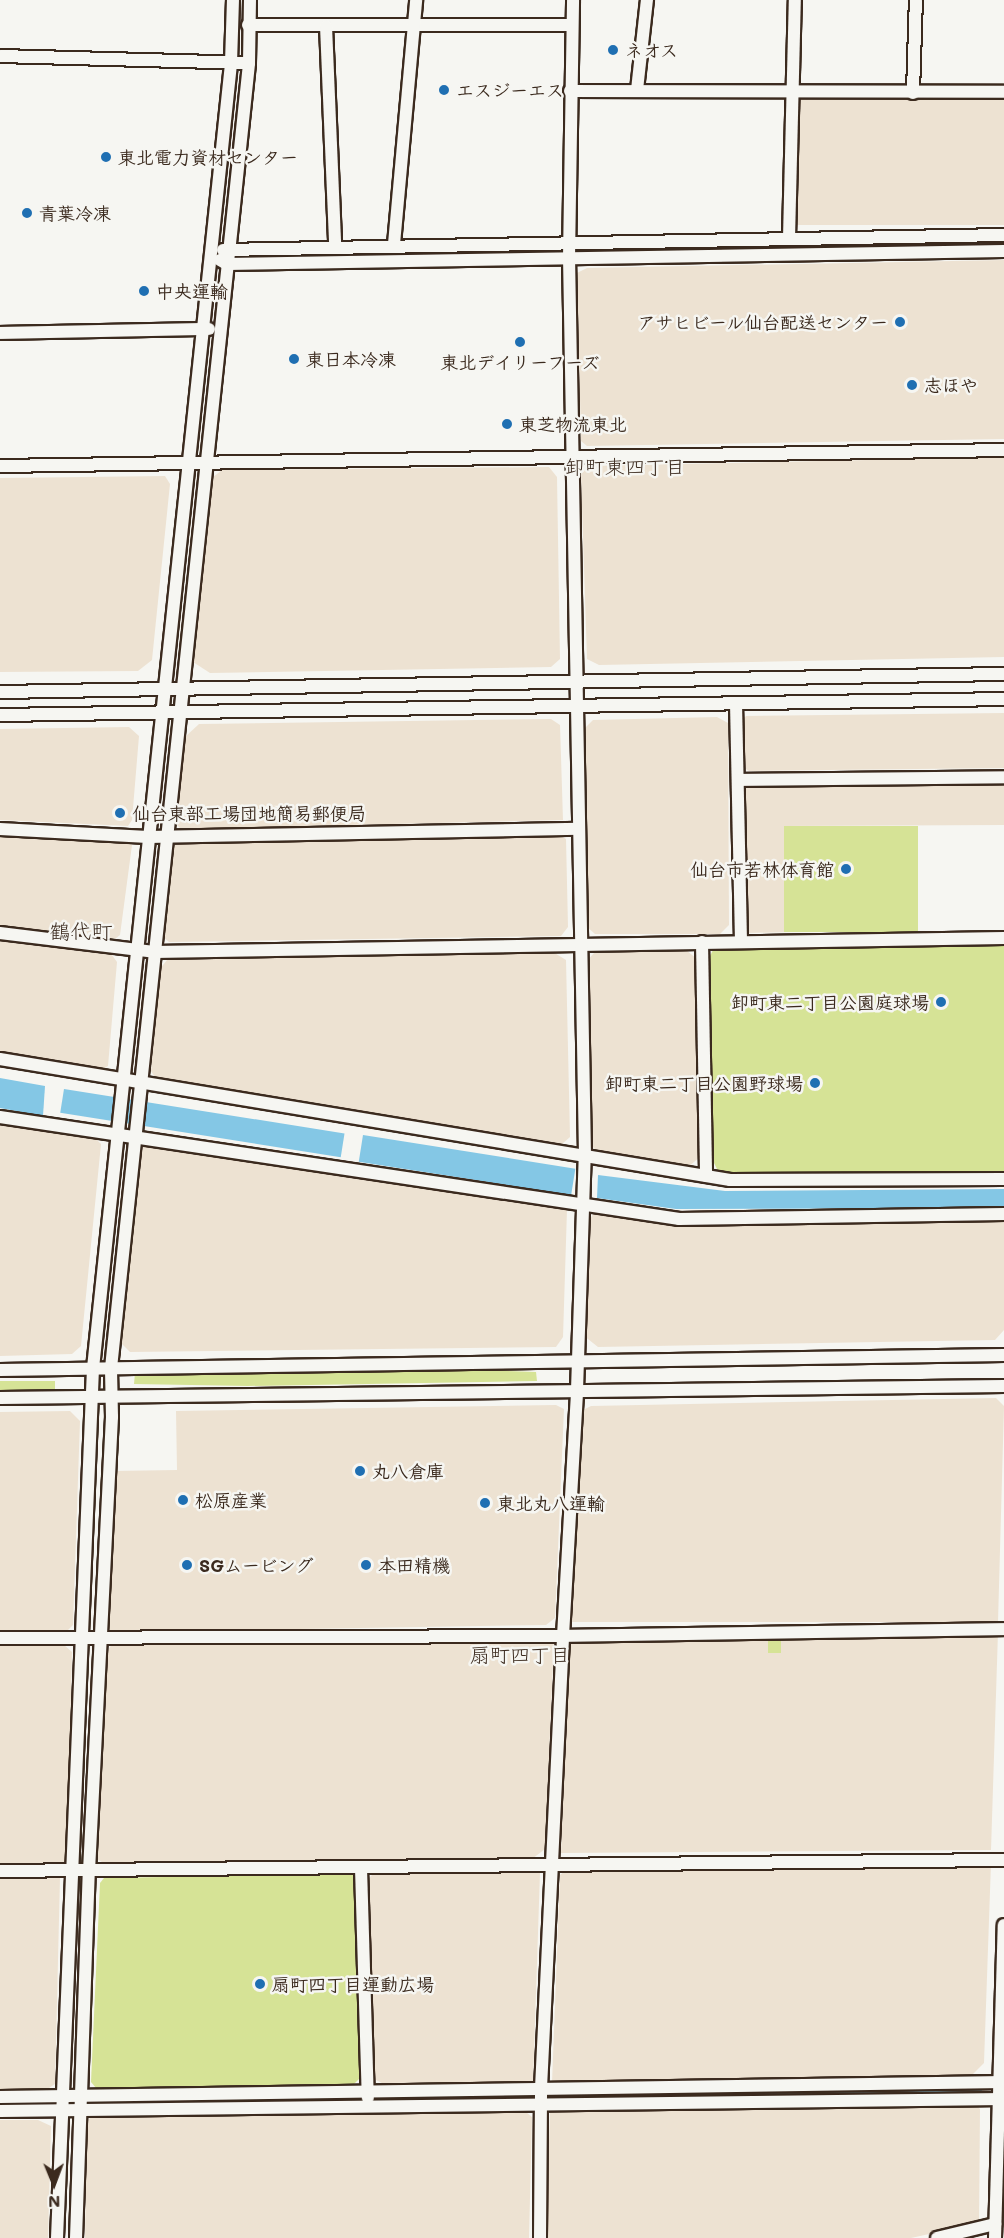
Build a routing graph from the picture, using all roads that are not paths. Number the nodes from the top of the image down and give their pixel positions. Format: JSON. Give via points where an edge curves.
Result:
{"nodes":[{"id":1,"x":233,"y":0,"type":"edge"},
{"id":2,"x":250,"y":0,"type":"edge"},
{"id":3,"x":416,"y":0,"type":"edge"},
{"id":4,"x":573,"y":0,"type":"edge"},
{"id":5,"x":647,"y":0,"type":"edge"},
{"id":6,"x":795,"y":0,"type":"edge"},
{"id":7,"x":916,"y":0,"type":"edge"},
{"id":8,"x":248,"y":25,"type":"junction"},
{"id":9,"x":572,"y":25,"type":"junction"},
{"id":10,"x":326,"y":26,"type":"junction"},
{"id":11,"x":415,"y":27,"type":"junction"},
{"id":12,"x":0,"y":56,"type":"edge"},
{"id":13,"x":231,"y":63,"type":"junction"},
{"id":14,"x":249,"y":63,"type":"junction"},
{"id":15,"x":637,"y":90,"type":"junction"},
{"id":16,"x":570,"y":91,"type":"junction"},
{"id":17,"x":1004,"y":92,"type":"edge"},
{"id":18,"x":913,"y":93,"type":"junction"},
{"id":19,"x":792,"y":94,"type":"junction"},
{"id":20,"x":1004,"y":235,"type":"edge"},
{"id":21,"x":789,"y":238,"type":"junction"},
{"id":22,"x":570,"y":242,"type":"junction"},
{"id":23,"x":394,"y":244,"type":"junction"},
{"id":24,"x":335,"y":245,"type":"junction"},
{"id":25,"x":229,"y":248,"type":"junction"},
{"id":26,"x":1004,"y":251,"type":"edge"},
{"id":27,"x":211,"y":254,"type":"junction"},
{"id":28,"x":570,"y":258,"type":"junction"},
{"id":29,"x":227,"y":264,"type":"junction"},
{"id":30,"x":221,"y":329,"type":"junction"},
{"id":31,"x":203,"y":330,"type":"junction"},
{"id":32,"x":0,"y":333,"type":"edge"},
{"id":33,"x":1004,"y":450,"type":"edge"},
{"id":34,"x":573,"y":456,"type":"junction"},
{"id":35,"x":189,"y":462,"type":"junction"},
{"id":36,"x":208,"y":462,"type":"junction"},
{"id":37,"x":0,"y":466,"type":"edge"},
{"id":38,"x":1004,"y":675,"type":"edge"},
{"id":39,"x":577,"y":681,"type":"junction"},
{"id":40,"x":182,"y":688,"type":"junction"},
{"id":41,"x":164,"y":689,"type":"junction"},
{"id":42,"x":0,"y":692,"type":"edge"},
{"id":43,"x":1004,"y":699,"type":"edge"},
{"id":44,"x":736,"y":703,"type":"junction"},
{"id":45,"x":577,"y":705,"type":"junction"},
{"id":46,"x":181,"y":713,"type":"junction"},
{"id":47,"x":162,"y":714,"type":"junction"},
{"id":48,"x":0,"y":715,"type":"edge"},
{"id":49,"x":1004,"y":777,"type":"edge"},
{"id":50,"x":738,"y":780,"type":"junction"},
{"id":51,"x":0,"y":829,"type":"edge"},
{"id":52,"x":579,"y":829,"type":"junction"},
{"id":53,"x":148,"y":837,"type":"junction"},
{"id":54,"x":166,"y":837,"type":"junction"},
{"id":55,"x":0,"y":933,"type":"edge"},
{"id":56,"x":1004,"y":938,"type":"edge"},
{"id":57,"x":741,"y":941,"type":"junction"},
{"id":58,"x":702,"y":942,"type":"junction"},
{"id":59,"x":581,"y":944,"type":"junction"},
{"id":60,"x":136,"y":951,"type":"junction"},
{"id":61,"x":154,"y":952,"type":"junction"},
{"id":62,"x":0,"y":1059,"type":"edge"},
{"id":63,"x":122,"y":1079,"type":"junction"},
{"id":64,"x":140,"y":1086,"type":"junction"},
{"id":65,"x":0,"y":1117,"type":"edge"},
{"id":66,"x":116,"y":1135,"type":"junction"},
{"id":67,"x":134,"y":1137,"type":"junction"},
{"id":68,"x":585,"y":1155,"type":"junction"},
{"id":69,"x":706,"y":1176,"type":"junction"},
{"id":70,"x":1004,"y":1179,"type":"edge"},
{"id":71,"x":583,"y":1206,"type":"junction"},
{"id":72,"x":1004,"y":1214,"type":"edge"},
{"id":73,"x":1004,"y":1354,"type":"edge"},
{"id":74,"x":578,"y":1361,"type":"junction"},
{"id":75,"x":93,"y":1368,"type":"junction"},
{"id":76,"x":111,"y":1368,"type":"junction"},
{"id":77,"x":0,"y":1370,"type":"edge"},
{"id":78,"x":1004,"y":1386,"type":"edge"},
{"id":79,"x":577,"y":1390,"type":"junction"},
{"id":80,"x":113,"y":1395,"type":"junction"},
{"id":81,"x":92,"y":1396,"type":"junction"},
{"id":82,"x":0,"y":1398,"type":"edge"},
{"id":83,"x":1004,"y":1629,"type":"edge"},
{"id":84,"x":563,"y":1636,"type":"junction"},
{"id":85,"x":80,"y":1637,"type":"junction"},
{"id":86,"x":99,"y":1637,"type":"junction"},
{"id":87,"x":0,"y":1638,"type":"edge"},
{"id":88,"x":1004,"y":1860,"type":"edge"},
{"id":89,"x":551,"y":1866,"type":"junction"},
{"id":90,"x":361,"y":1868,"type":"junction"},
{"id":91,"x":70,"y":1870,"type":"junction"},
{"id":92,"x":0,"y":1871,"type":"edge"},
{"id":93,"x":89,"y":1871,"type":"junction"},
{"id":94,"x":1004,"y":1925,"type":"edge"},
{"id":95,"x":1002,"y":2082,"type":"edge"},
{"id":96,"x":541,"y":2088,"type":"junction"},
{"id":97,"x":368,"y":2091,"type":"junction"},
{"id":98,"x":81,"y":2095,"type":"junction"},
{"id":99,"x":62,"y":2096,"type":"junction"},
{"id":100,"x":0,"y":2097,"type":"edge"},
{"id":101,"x":1001,"y":2099,"type":"edge"},
{"id":102,"x":541,"y":2105,"type":"junction"},
{"id":103,"x":368,"y":2108,"type":"junction"},
{"id":104,"x":61,"y":2110,"type":"junction"},
{"id":105,"x":81,"y":2110,"type":"junction"},
{"id":106,"x":0,"y":2111,"type":"edge"},
{"id":107,"x":995,"y":2223,"type":"junction"},
{"id":108,"x":57,"y":2238,"type":"edge"},
{"id":109,"x":76,"y":2238,"type":"edge"},
{"id":110,"x":540,"y":2238,"type":"edge"},
{"id":111,"x":937,"y":2238,"type":"edge"},
{"id":112,"x":995,"y":2238,"type":"edge"}],
"edges":[{"from":1,"to":13,"type":"street"},
{"from":2,"to":8,"type":"street"},
{"from":3,"to":11,"type":"street"},
{"from":4,"to":9,"type":"street"},
{"from":5,"to":15,"type":"street"},
{"from":6,"to":19,"type":"street"},
{"from":7,"to":18,"type":"street"},
{"from":8,"to":10,"type":"street"},
{"from":8,"to":14,"type":"street"},
{"from":9,"to":11,"type":"street"},
{"from":9,"to":16,"type":"street"},
{"from":10,"to":11,"type":"street"},
{"from":10,"to":24,"type":"street"},
{"from":11,"to":23,"type":"street"},
{"from":12,"to":13,"type":"street"},
{"from":13,"to":14,"type":"street"},
{"from":13,"to":27,"type":"street"},
{"from":14,"to":25,"type":"street"},
{"from":15,"to":16,"type":"street"},
{"from":15,"to":19,"type":"street"},
{"from":16,"to":22,"type":"street"},
{"from":17,"to":18,"type":"street"},
{"from":18,"to":19,"type":"street"},
{"from":19,"to":21,"type":"street"},
{"from":20,"to":21,"type":"street"},
{"from":21,"to":22,"type":"street"},
{"from":22,"to":23,"type":"street"},
{"from":22,"to":28,"type":"street"},
{"from":23,"to":24,"type":"street"},
{"from":24,"to":25,"type":"street"},
{"from":25,"to":27,"type":"street"},
{"from":25,"to":29,"type":"street"},
{"from":26,"to":28,"type":"street"},
{"from":27,"to":29,"type":"street"},
{"from":27,"to":31,"type":"street"},
{"from":28,"to":29,"type":"street"},
{"from":28,"to":34,"type":"street"},
{"from":29,"to":30,"type":"street"},
{"from":30,"to":31,"type":"street"},
{"from":30,"to":36,"type":"street"},
{"from":31,"to":32,"type":"street"},
{"from":31,"to":35,"type":"street"},
{"from":33,"to":34,"type":"street"},
{"from":34,"to":36,"type":"street"},
{"from":34,"to":39,"type":"street"},
{"from":35,"to":36,"type":"street"},
{"from":35,"to":37,"type":"street"},
{"from":35,"to":41,"type":"street"},
{"from":36,"to":40,"type":"street"},
{"from":38,"to":39,"type":"street"},
{"from":39,"to":40,"type":"street"},
{"from":39,"to":45,"type":"street"},
{"from":40,"to":41,"type":"street"},
{"from":40,"to":46,"type":"street"},
{"from":41,"to":42,"type":"street"},
{"from":41,"to":47,"type":"street"},
{"from":43,"to":44,"type":"street"},
{"from":44,"to":45,"type":"street"},
{"from":44,"to":50,"type":"street"},
{"from":45,"to":46,"type":"street"},
{"from":45,"to":52,"type":"street"},
{"from":46,"to":47,"type":"street"},
{"from":46,"to":54,"type":"street"},
{"from":47,"to":48,"type":"street"},
{"from":47,"to":53,"type":"street"},
{"from":49,"to":50,"type":"street"},
{"from":50,"to":57,"type":"street"},
{"from":51,"to":53,"type":"street"},
{"from":52,"to":54,"type":"street"},
{"from":52,"to":59,"type":"street"},
{"from":53,"to":54,"type":"street"},
{"from":53,"to":60,"type":"street"},
{"from":54,"to":61,"type":"street"},
{"from":55,"to":60,"type":"street"},
{"from":56,"to":57,"type":"street"},
{"from":57,"to":58,"type":"street"},
{"from":58,"to":59,"type":"street"},
{"from":58,"to":69,"type":"street"},
{"from":59,"to":61,"type":"street"},
{"from":59,"to":68,"type":"street"},
{"from":60,"to":61,"type":"street"},
{"from":60,"to":63,"type":"street"},
{"from":61,"to":64,"type":"street"},
{"from":62,"to":63,"type":"street"},
{"from":63,"to":64,"type":"street"},
{"from":63,"to":66,"type":"street"},
{"from":64,"to":67,"type":"street"},
{"from":64,"to":68,"type":"street"},
{"from":65,"to":66,"type":"street"},
{"from":66,"to":67,"type":"street"},
{"from":66,"to":75,"type":"street"},
{"from":67,"to":71,"type":"street"},
{"from":67,"to":76,"type":"street"},
{"from":68,"to":69,"type":"street"},
{"from":68,"to":71,"type":"street"},
{"from":69,"to":70,"type":"street","via":[[730,1180]]},
{"from":71,"to":72,"type":"street","via":[[679,1219]]},
{"from":71,"to":74,"type":"street"},
{"from":73,"to":74,"type":"street"},
{"from":74,"to":76,"type":"street"},
{"from":74,"to":79,"type":"street"},
{"from":75,"to":76,"type":"street"},
{"from":75,"to":77,"type":"street"},
{"from":75,"to":81,"type":"street"},
{"from":76,"to":80,"type":"street"},
{"from":78,"to":79,"type":"street"},
{"from":79,"to":80,"type":"street"},
{"from":79,"to":84,"type":"street"},
{"from":80,"to":81,"type":"street"},
{"from":80,"to":86,"type":"street"},
{"from":81,"to":82,"type":"street"},
{"from":81,"to":85,"type":"street"},
{"from":83,"to":84,"type":"street"},
{"from":84,"to":86,"type":"street"},
{"from":84,"to":89,"type":"street"},
{"from":85,"to":86,"type":"street"},
{"from":85,"to":87,"type":"street"},
{"from":85,"to":91,"type":"street"},
{"from":86,"to":93,"type":"street"},
{"from":88,"to":89,"type":"street"},
{"from":89,"to":90,"type":"street"},
{"from":89,"to":96,"type":"street"},
{"from":90,"to":93,"type":"street"},
{"from":90,"to":97,"type":"street"},
{"from":91,"to":92,"type":"street"},
{"from":91,"to":93,"type":"street"},
{"from":91,"to":99,"type":"street"},
{"from":93,"to":98,"type":"street"},
{"from":94,"to":95,"type":"street"},
{"from":95,"to":96,"type":"street"},
{"from":95,"to":101,"type":"street"},
{"from":96,"to":97,"type":"street"},
{"from":96,"to":102,"type":"street"},
{"from":97,"to":98,"type":"street"},
{"from":97,"to":103,"type":"street"},
{"from":98,"to":99,"type":"street"},
{"from":98,"to":105,"type":"street"},
{"from":99,"to":100,"type":"street"},
{"from":99,"to":104,"type":"street"},
{"from":101,"to":102,"type":"street"},
{"from":101,"to":107,"type":"street"},
{"from":102,"to":103,"type":"street"},
{"from":102,"to":110,"type":"street"},
{"from":103,"to":105,"type":"street"},
{"from":104,"to":105,"type":"street"},
{"from":104,"to":106,"type":"street"},
{"from":104,"to":108,"type":"street"},
{"from":105,"to":109,"type":"street"},
{"from":107,"to":111,"type":"street"},
{"from":107,"to":112,"type":"street"}]}
